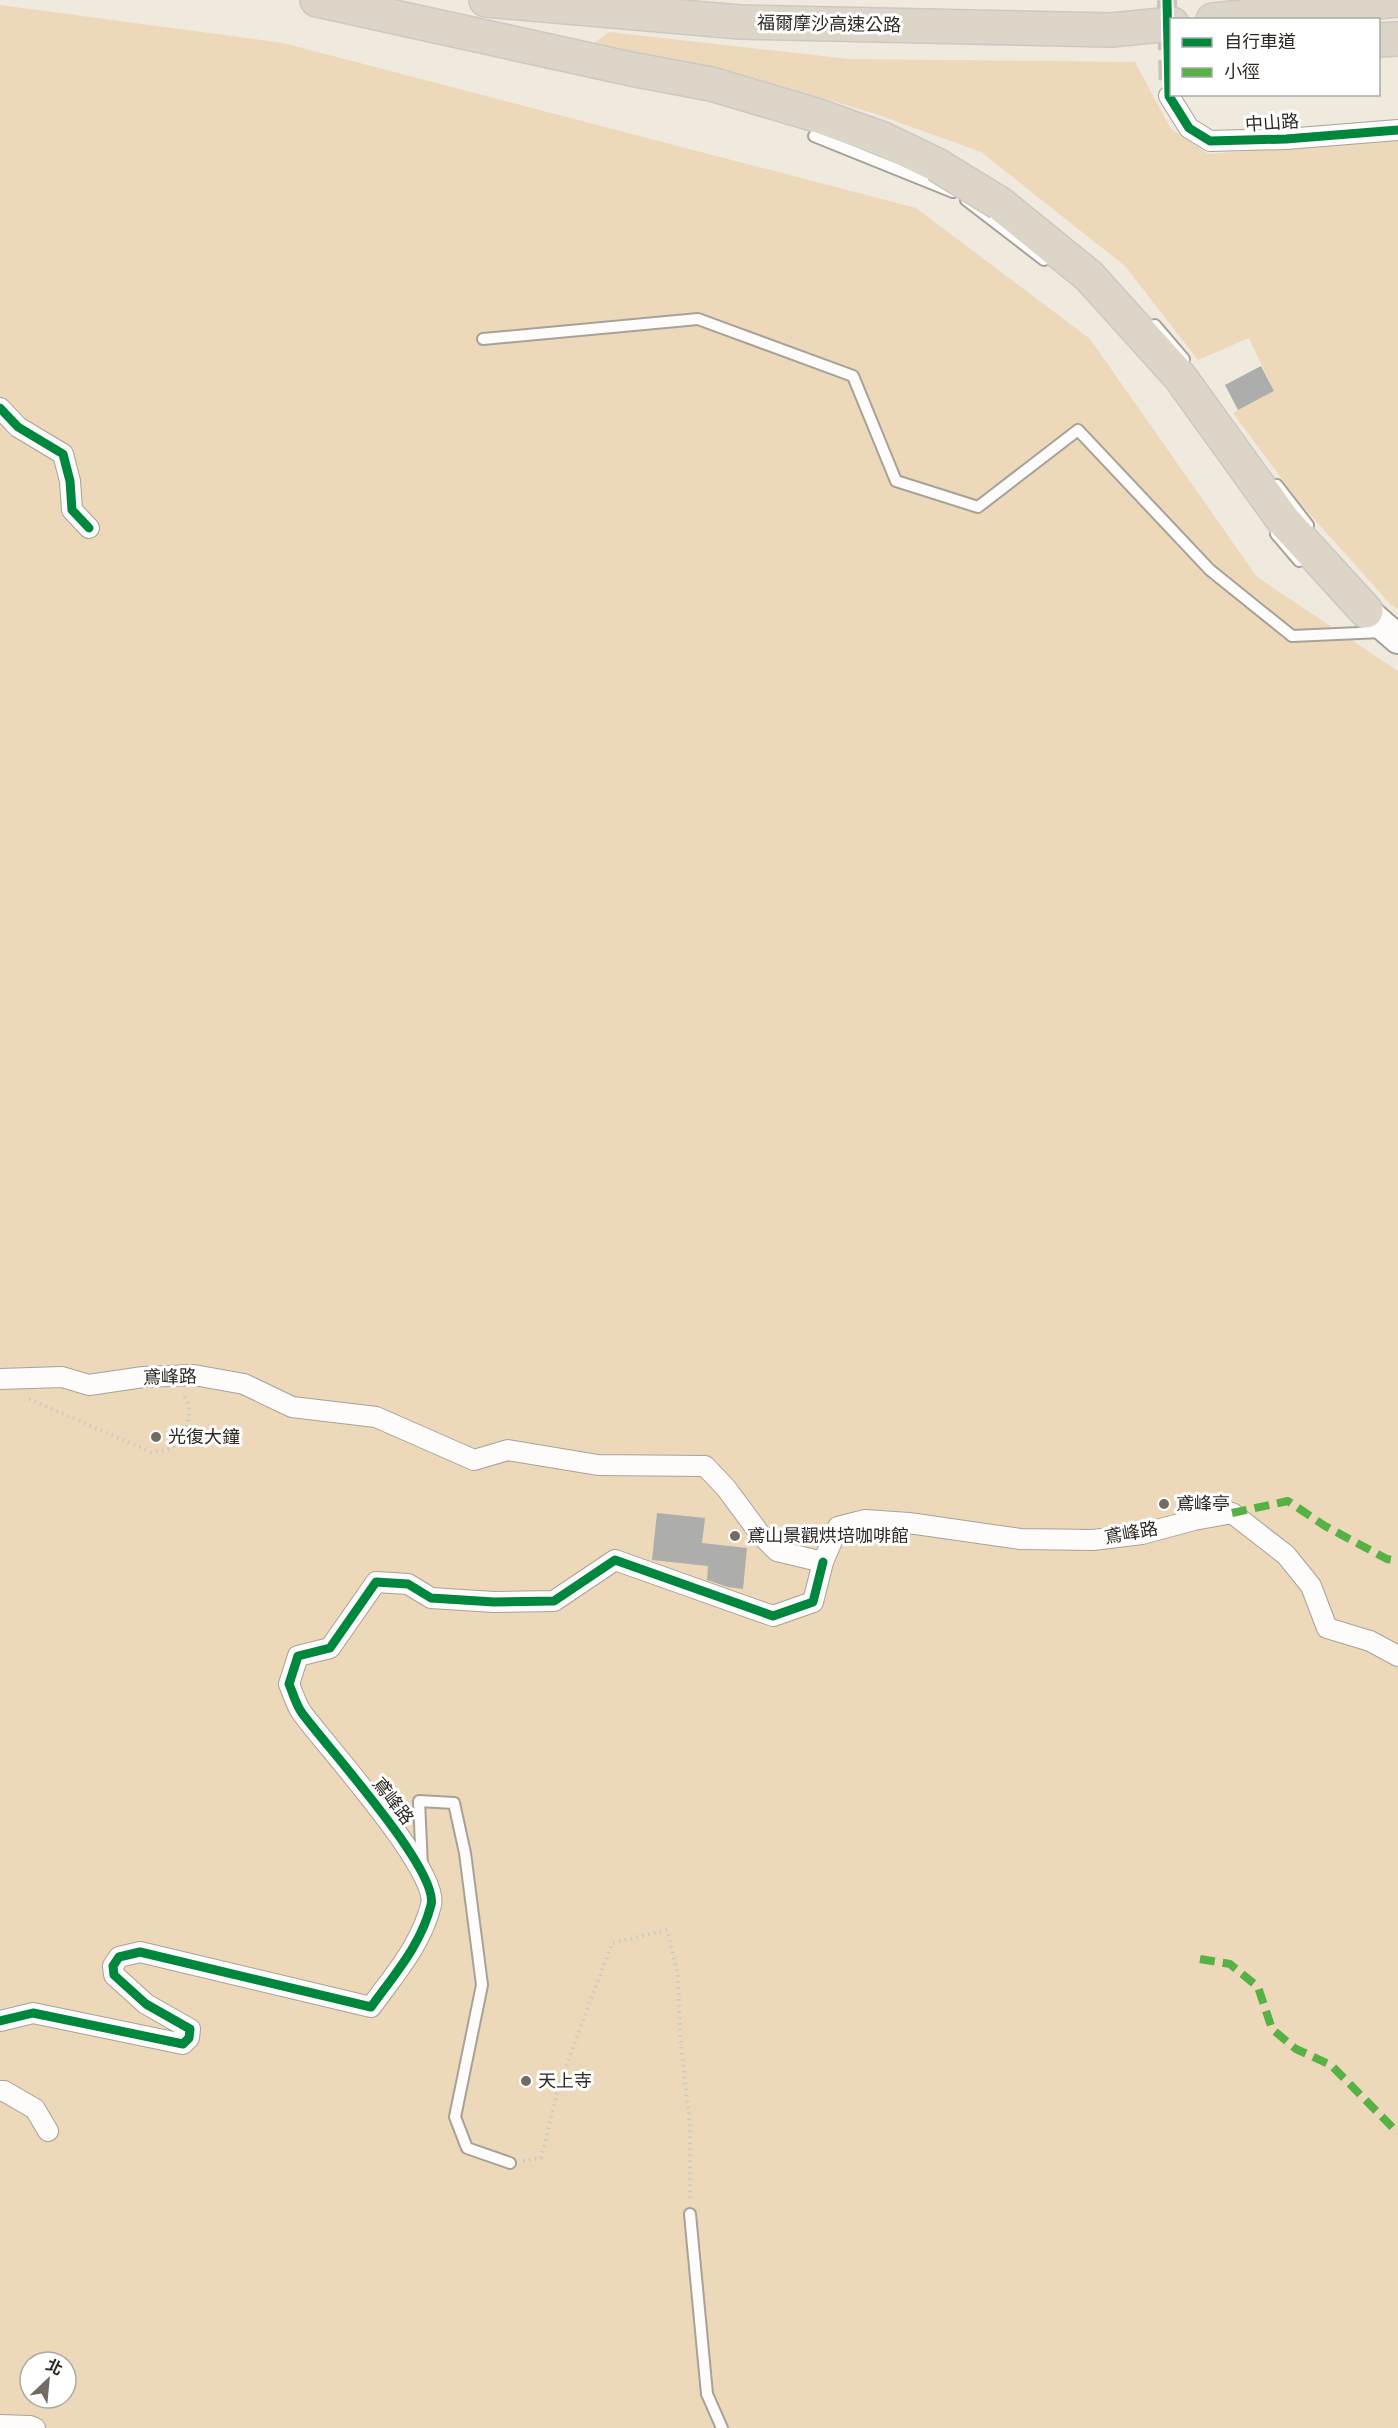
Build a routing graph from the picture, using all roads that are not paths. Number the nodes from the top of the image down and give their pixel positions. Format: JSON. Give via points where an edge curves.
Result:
{"nodes":[{"id":1,"x":317,"y":0,"type":"edge"},
{"id":2,"x":486,"y":0,"type":"edge"},
{"id":3,"x":1397,"y":0,"type":"edge"},
{"id":4,"x":1231,"y":18,"type":"edge"},
{"id":5,"x":1170,"y":24,"type":"edge"},
{"id":6,"x":1111,"y":30,"type":"junction"},
{"id":7,"x":1170,"y":34,"type":"edge"},
{"id":8,"x":1380,"y":39,"type":"edge"},
{"id":9,"x":1398,"y":39,"type":"edge"},
{"id":10,"x":1169,"y":96,"type":"dead end"},
{"id":11,"x":1398,"y":130,"type":"edge"},
{"id":12,"x":814,"y":136,"type":"dead end"},
{"id":13,"x":944,"y":178,"type":"junction"},
{"id":14,"x":1057,"y":270,"type":"dead end"},
{"id":15,"x":1149,"y":319,"type":"dead end"},
{"id":16,"x":483,"y":339,"type":"dead end"},
{"id":17,"x":1193,"y":372,"type":"dead end"},
{"id":18,"x":0,"y":408,"type":"edge"},
{"id":19,"x":1268,"y":472,"type":"dead end"},
{"id":20,"x":1271,"y":527,"type":"dead end"},
{"id":21,"x":89,"y":528,"type":"dead end"},
{"id":22,"x":1317,"y":536,"type":"dead end"},
{"id":23,"x":1339,"y":564,"type":"dead end"},
{"id":24,"x":1308,"y":571,"type":"dead end"},
{"id":25,"x":1376,"y":623,"type":"edge"},
{"id":26,"x":0,"y":1379,"type":"edge"},
{"id":27,"x":823,"y":1562,"type":"junction"},
{"id":28,"x":1398,"y":1656,"type":"edge"},
{"id":29,"x":422,"y":1870,"type":"junction"},
{"id":30,"x":0,"y":2021,"type":"edge"},
{"id":31,"x":0,"y":2091,"type":"edge"},
{"id":32,"x":48,"y":2131,"type":"dead end"},
{"id":33,"x":510,"y":2163,"type":"road end"},
{"id":34,"x":690,"y":2214,"type":"road end"},
{"id":35,"x":0,"y":2425,"type":"edge"},
{"id":36,"x":34,"y":2428,"type":"edge"},
{"id":37,"x":722,"y":2428,"type":"edge"}],
"edges":[{"from":1,"to":13,"type":"highway","via":[[711,84],[883,139]]},
{"from":2,"to":6,"type":"highway","name":"福爾摩沙高速公路","via":[[740,22]]},
{"from":3,"to":4,"type":"highway"},
{"from":5,"to":6,"type":"highway","name":"福爾摩沙高速公路"},
{"from":6,"to":7,"type":"highway"},
{"from":8,"to":9,"type":"highway"},
{"from":10,"to":11,"type":"street","name":"中山路","via":[[1189,128],[1210,141]]},
{"from":12,"to":13,"type":"lane"},
{"from":13,"to":14,"type":"lane"},
{"from":13,"to":25,"type":"highway","bridge":true,"via":[[999,203],[1089,276],[1180,377],[1283,520]]},
{"from":15,"to":17,"type":"lane"},
{"from":16,"to":25,"type":"lane","via":[[698,319],[853,376],[896,481],[978,507],[1078,430],[1210,570],[1292,636]]},
{"from":18,"to":21,"type":"street","via":[[18,427],[63,454],[72,510]]},
{"from":19,"to":22,"type":"lane"},
{"from":20,"to":24,"type":"lane"},
{"from":23,"to":25,"type":"lane","via":[[1366,598]]},
{"from":26,"to":27,"type":"street","name":"鳶峰路","via":[[62,1377],[89,1385],[194,1375],[244,1384],[291,1407],[376,1417],[474,1460],[508,1450],[598,1465],[705,1466],[777,1551]]},
{"from":27,"to":28,"type":"street","name":"鳶峰路","via":[[838,1527],[864,1520],[1020,1539],[1093,1540],[1142,1534],[1232,1513],[1286,1555],[1311,1586],[1327,1628],[1370,1641]]},
{"from":27,"to":29,"type":"street","name":"鳶峰路","via":[[813,1602],[773,1616],[615,1560],[554,1601],[431,1598],[408,1584],[376,1582],[330,1648],[298,1656],[289,1684],[300,1711]]},
{"from":29,"to":30,"type":"street","name":"鳶峰路","via":[[432,1903],[414,1949],[370,2007],[140,1952],[119,1957],[112,1966],[114,1976],[146,2004],[190,2029],[183,2044],[33,2013]]},
{"from":29,"to":33,"type":"lane","via":[[420,1801],[454,1803],[465,1853],[482,1985],[454,2117],[467,2148]]},
{"from":31,"to":32,"type":"street","via":[[35,2109]]},
{"from":34,"to":37,"type":"lane","via":[[708,2394]]},
{"from":35,"to":36,"type":"street"}]}
